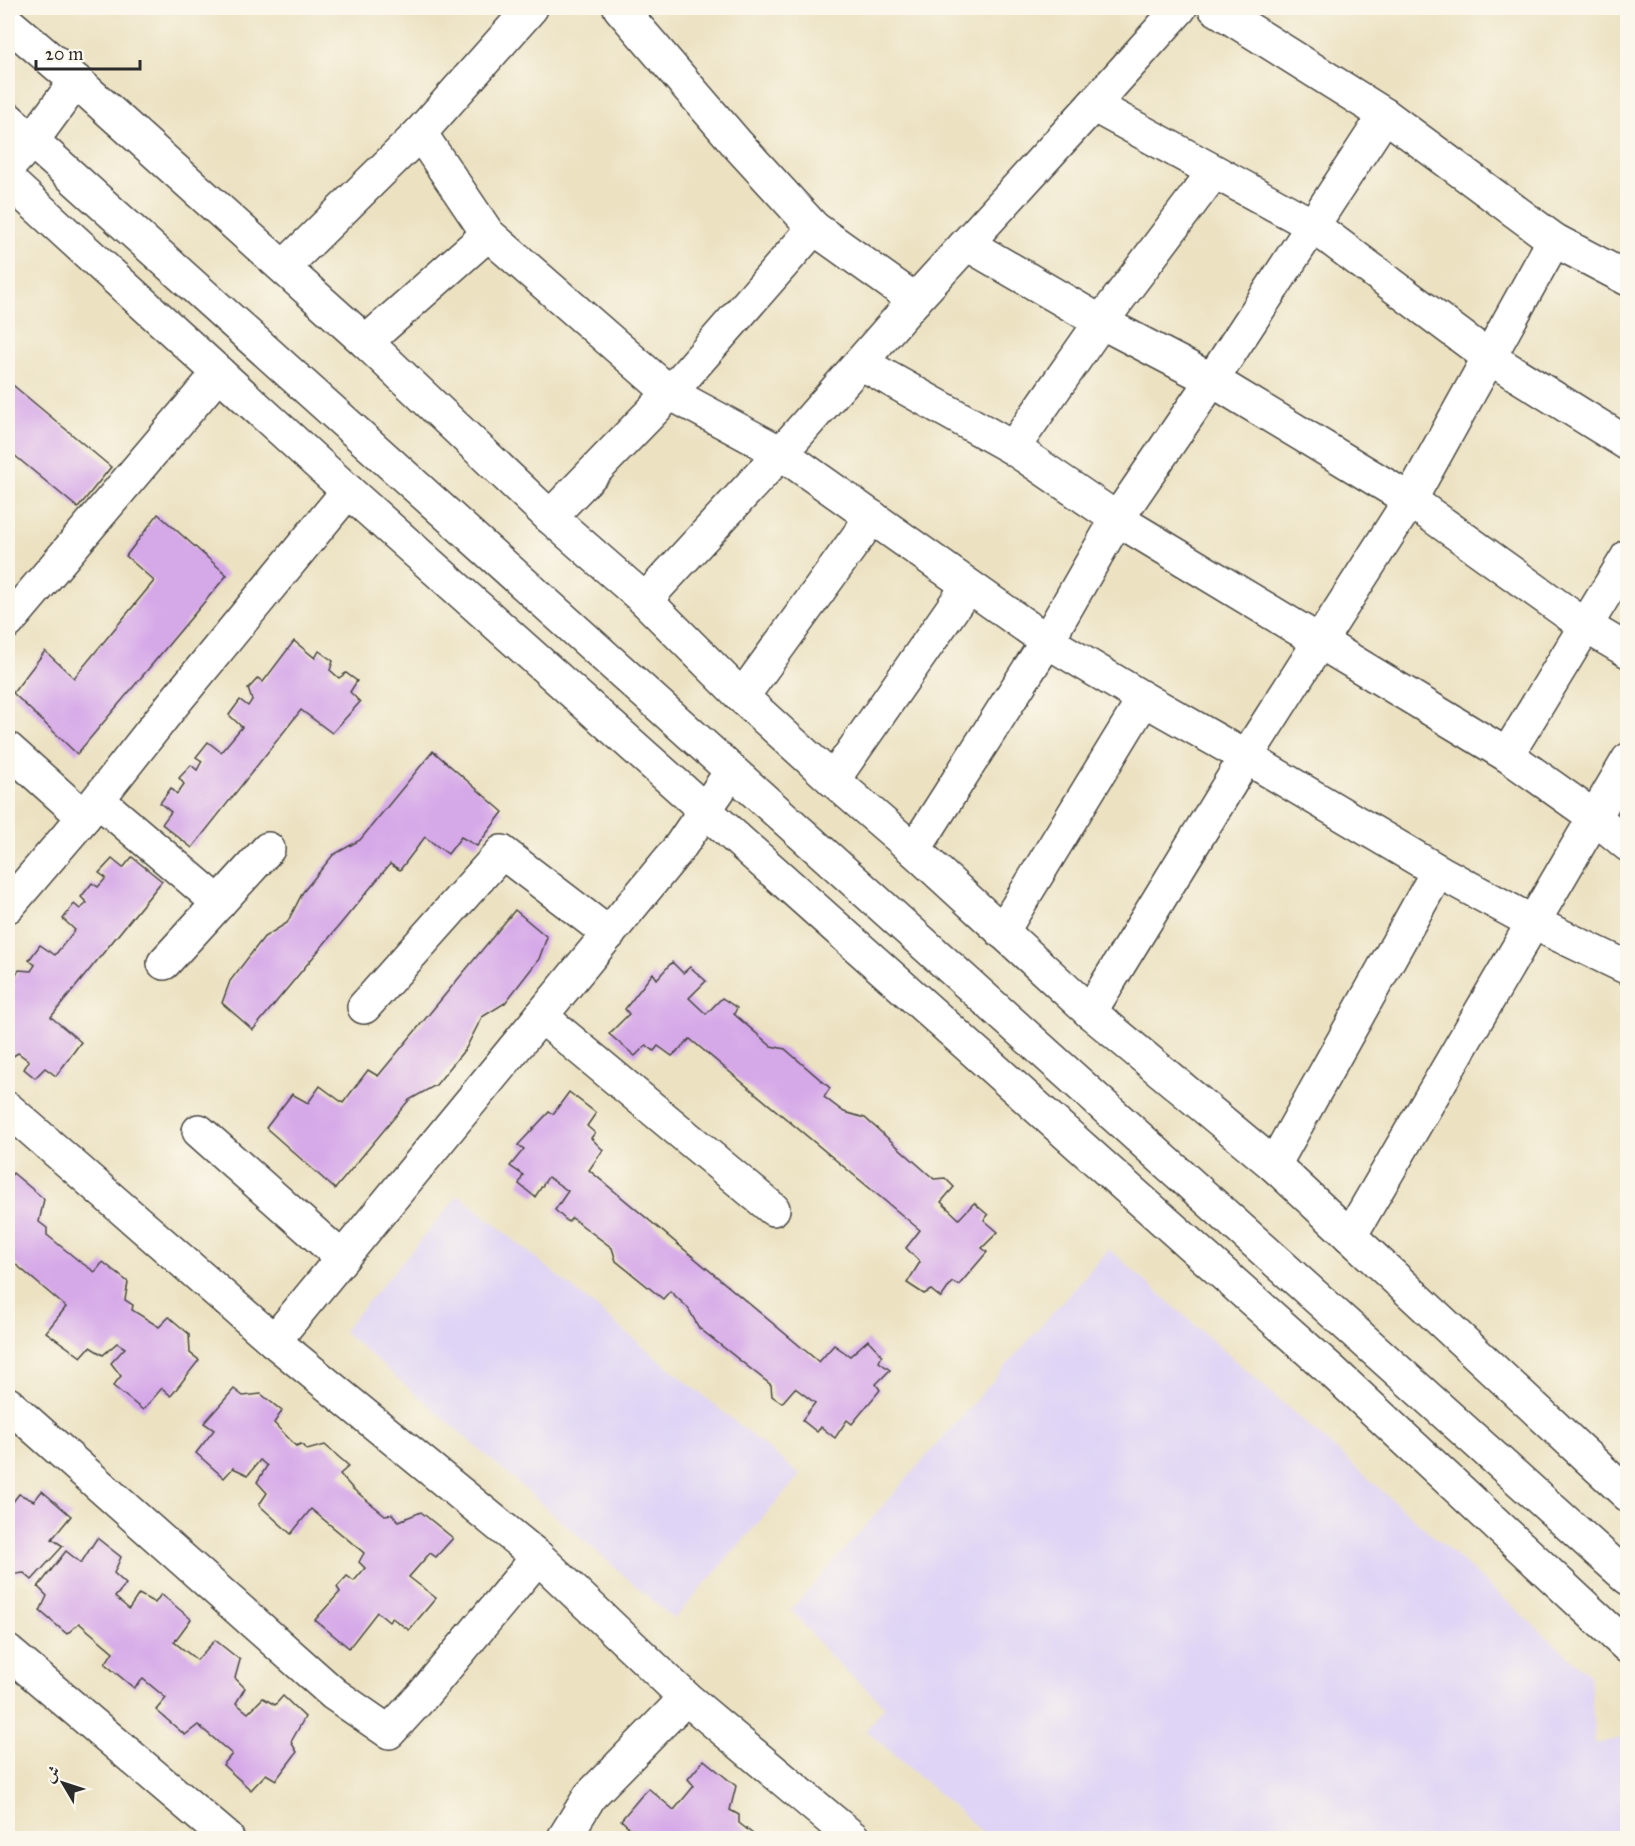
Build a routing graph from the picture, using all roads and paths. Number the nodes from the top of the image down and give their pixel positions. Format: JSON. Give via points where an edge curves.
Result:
{"nodes":[{"id":1,"x":531,"y":8,"type":"edge"},
{"id":2,"x":620,"y":8,"type":"edge"},
{"id":3,"x":1180,"y":8,"type":"edge"},
{"id":4,"x":1215,"y":8,"type":"edge"},
{"id":5,"x":8,"y":23,"type":"edge"},
{"id":6,"x":76,"y":81,"type":"junction"},
{"id":7,"x":1094,"y":105,"type":"junction"},
{"id":8,"x":1385,"y":115,"type":"junction"},
{"id":9,"x":8,"y":118,"type":"edge"},
{"id":10,"x":420,"y":133,"type":"junction"},
{"id":11,"x":32,"y":141,"type":"junction"},
{"id":12,"x":8,"y":167,"type":"edge"},
{"id":13,"x":1214,"y":172,"type":"junction"},
{"id":14,"x":8,"y":180,"type":"edge"},
{"id":15,"x":1312,"y":225,"type":"junction"},
{"id":16,"x":814,"y":228,"type":"junction"},
{"id":17,"x":488,"y":234,"type":"junction"},
{"id":18,"x":1554,"y":240,"type":"junction"},
{"id":19,"x":967,"y":244,"type":"junction"},
{"id":20,"x":284,"y":267,"type":"junction"},
{"id":21,"x":1628,"y":279,"type":"edge"},
{"id":22,"x":915,"y":300,"type":"junction"},
{"id":23,"x":1101,"y":322,"type":"junction"},
{"id":24,"x":366,"y":342,"type":"junction"},
{"id":25,"x":1490,"y":358,"type":"junction"},
{"id":26,"x":861,"y":363,"type":"junction"},
{"id":27,"x":219,"y":373,"type":"junction"},
{"id":28,"x":1212,"y":380,"type":"junction"},
{"id":29,"x":670,"y":393,"type":"junction"},
{"id":30,"x":1628,"y":444,"type":"edge"},
{"id":31,"x":1013,"y":448,"type":"junction"},
{"id":32,"x":781,"y":453,"type":"junction"},
{"id":33,"x":348,"y":491,"type":"junction"},
{"id":34,"x":1410,"y":500,"type":"junction"},
{"id":35,"x":550,"y":517,"type":"junction"},
{"id":36,"x":872,"y":517,"type":"junction"},
{"id":37,"x":1117,"y":519,"type":"junction"},
{"id":38,"x":1628,"y":556,"type":"edge"},
{"id":39,"x":968,"y":586,"type":"junction"},
{"id":40,"x":645,"y":600,"type":"junction"},
{"id":41,"x":8,"y":622,"type":"edge"},
{"id":42,"x":1584,"y":625,"type":"junction"},
{"id":43,"x":1047,"y":640,"type":"junction"},
{"id":44,"x":1321,"y":641,"type":"junction"},
{"id":45,"x":1628,"y":651,"type":"edge"},
{"id":46,"x":742,"y":697,"type":"junction"},
{"id":47,"x":1144,"y":699,"type":"junction"},
{"id":48,"x":8,"y":749,"type":"edge"},
{"id":49,"x":1507,"y":755,"type":"junction"},
{"id":50,"x":1246,"y":757,"type":"junction"},
{"id":51,"x":1628,"y":760,"type":"edge"},
{"id":52,"x":731,"y":772,"type":"junction"},
{"id":53,"x":833,"y":780,"type":"junction"},
{"id":54,"x":91,"y":809,"type":"junction"},
{"id":55,"x":704,"y":810,"type":"junction"},
{"id":56,"x":1593,"y":816,"type":"junction"},
{"id":57,"x":1628,"y":845,"type":"edge"},
{"id":58,"x":268,"y":849,"type":"dead end"},
{"id":59,"x":914,"y":850,"type":"junction"},
{"id":60,"x":1437,"y":872,"type":"junction"},
{"id":61,"x":219,"y":903,"type":"junction"},
{"id":62,"x":8,"y":906,"type":"edge"},
{"id":63,"x":1534,"y":923,"type":"junction"},
{"id":64,"x":1002,"y":932,"type":"junction"},
{"id":65,"x":609,"y":934,"type":"junction"},
{"id":66,"x":164,"y":963,"type":"dead end"},
{"id":67,"x":1628,"y":968,"type":"edge"},
{"id":68,"x":364,"y":1007,"type":"dead end"},
{"id":69,"x":1090,"y":1012,"type":"junction"},
{"id":70,"x":541,"y":1016,"type":"junction"},
{"id":71,"x":8,"y":1109,"type":"edge"},
{"id":72,"x":199,"y":1131,"type":"dead end"},
{"id":73,"x":1274,"y":1164,"type":"junction"},
{"id":74,"x":773,"y":1209,"type":"dead end"},
{"id":75,"x":1350,"y":1236,"type":"junction"},
{"id":76,"x":342,"y":1258,"type":"junction"},
{"id":77,"x":274,"y":1341,"type":"junction"},
{"id":78,"x":8,"y":1404,"type":"edge"},
{"id":79,"x":1628,"y":1495,"type":"edge"},
{"id":80,"x":538,"y":1557,"type":"junction"},
{"id":81,"x":1628,"y":1578,"type":"edge"},
{"id":82,"x":1628,"y":1647,"type":"edge"},
{"id":83,"x":8,"y":1652,"type":"edge"},
{"id":84,"x":686,"y":1698,"type":"junction"},
{"id":85,"x":227,"y":1839,"type":"edge"},
{"id":86,"x":564,"y":1839,"type":"edge"},
{"id":87,"x":853,"y":1839,"type":"edge"}],
"edges":[{"from":1,"to":10,"type":"street"},
{"from":2,"to":16,"type":"street"},
{"from":3,"to":7,"type":"street"},
{"from":4,"to":8,"type":"street"},
{"from":5,"to":6,"type":"street"},
{"from":6,"to":11,"type":"street"},
{"from":6,"to":20,"type":"street"},
{"from":7,"to":13,"type":"street"},
{"from":7,"to":19,"type":"street"},
{"from":8,"to":15,"type":"street"},
{"from":8,"to":18,"type":"street"},
{"from":9,"to":11,"type":"street"},
{"from":10,"to":17,"type":"street"},
{"from":10,"to":20,"type":"street"},
{"from":11,"to":12,"type":"street"},
{"from":11,"to":52,"type":"street"},
{"from":13,"to":15,"type":"street"},
{"from":13,"to":23,"type":"street"},
{"from":14,"to":27,"type":"street"},
{"from":15,"to":25,"type":"street"},
{"from":15,"to":28,"type":"street"},
{"from":16,"to":22,"type":"street"},
{"from":16,"to":29,"type":"street"},
{"from":17,"to":24,"type":"street"},
{"from":17,"to":29,"type":"street"},
{"from":18,"to":21,"type":"street"},
{"from":18,"to":25,"type":"street"},
{"from":19,"to":22,"type":"street"},
{"from":19,"to":23,"type":"street"},
{"from":20,"to":24,"type":"street"},
{"from":22,"to":26,"type":"street"},
{"from":23,"to":28,"type":"street"},
{"from":23,"to":31,"type":"street"},
{"from":24,"to":35,"type":"street"},
{"from":25,"to":30,"type":"street"},
{"from":25,"to":34,"type":"street"},
{"from":26,"to":31,"type":"street"},
{"from":26,"to":32,"type":"street"},
{"from":27,"to":33,"type":"street"},
{"from":27,"to":41,"type":"street"},
{"from":28,"to":34,"type":"street"},
{"from":28,"to":37,"type":"street"},
{"from":29,"to":32,"type":"street"},
{"from":29,"to":35,"type":"street"},
{"from":31,"to":37,"type":"street"},
{"from":32,"to":36,"type":"street"},
{"from":32,"to":40,"type":"street"},
{"from":33,"to":54,"type":"street"},
{"from":33,"to":55,"type":"street"},
{"from":34,"to":42,"type":"street"},
{"from":34,"to":44,"type":"street"},
{"from":35,"to":40,"type":"street"},
{"from":36,"to":39,"type":"street"},
{"from":36,"to":46,"type":"street"},
{"from":37,"to":43,"type":"street"},
{"from":37,"to":44,"type":"street"},
{"from":38,"to":42,"type":"street"},
{"from":39,"to":43,"type":"street"},
{"from":39,"to":53,"type":"street"},
{"from":40,"to":46,"type":"street"},
{"from":42,"to":45,"type":"street"},
{"from":42,"to":49,"type":"street"},
{"from":43,"to":47,"type":"street"},
{"from":43,"to":59,"type":"street"},
{"from":44,"to":49,"type":"street"},
{"from":44,"to":50,"type":"street"},
{"from":46,"to":53,"type":"street"},
{"from":47,"to":50,"type":"street"},
{"from":47,"to":64,"type":"street"},
{"from":48,"to":54,"type":"street"},
{"from":49,"to":56,"type":"street"},
{"from":50,"to":60,"type":"street"},
{"from":50,"to":69,"type":"street"},
{"from":51,"to":56,"type":"street"},
{"from":52,"to":55,"type":"street"},
{"from":52,"to":81,"type":"street"},
{"from":53,"to":59,"type":"street"},
{"from":54,"to":61,"type":"street"},
{"from":54,"to":62,"type":"street"},
{"from":55,"to":65,"type":"street","via":[[679,848]]},
{"from":55,"to":82,"type":"street","via":[[1332,1371]]},
{"from":56,"to":57,"type":"street"},
{"from":56,"to":63,"type":"street"},
{"from":58,"to":61,"type":"street"},
{"from":59,"to":64,"type":"street"},
{"from":60,"to":63,"type":"street"},
{"from":60,"to":73,"type":"street"},
{"from":61,"to":66,"type":"street"},
{"from":63,"to":67,"type":"street"},
{"from":63,"to":75,"type":"street"},
{"from":64,"to":69,"type":"street"},
{"from":65,"to":68,"type":"street","via":[[502,852]]},
{"from":65,"to":70,"type":"street"},
{"from":69,"to":73,"type":"street"},
{"from":70,"to":74,"type":"street"},
{"from":70,"to":76,"type":"street"},
{"from":71,"to":77,"type":"street"},
{"from":72,"to":76,"type":"street"},
{"from":73,"to":75,"type":"street"},
{"from":75,"to":79,"type":"street"},
{"from":76,"to":77,"type":"street"},
{"from":77,"to":80,"type":"street"},
{"from":78,"to":80,"type":"street","via":[[334,1694],[389,1732]]},
{"from":80,"to":84,"type":"street"},
{"from":83,"to":85,"type":"street"},
{"from":84,"to":86,"type":"street","via":[[590,1796]]},
{"from":84,"to":87,"type":"street"}]}
